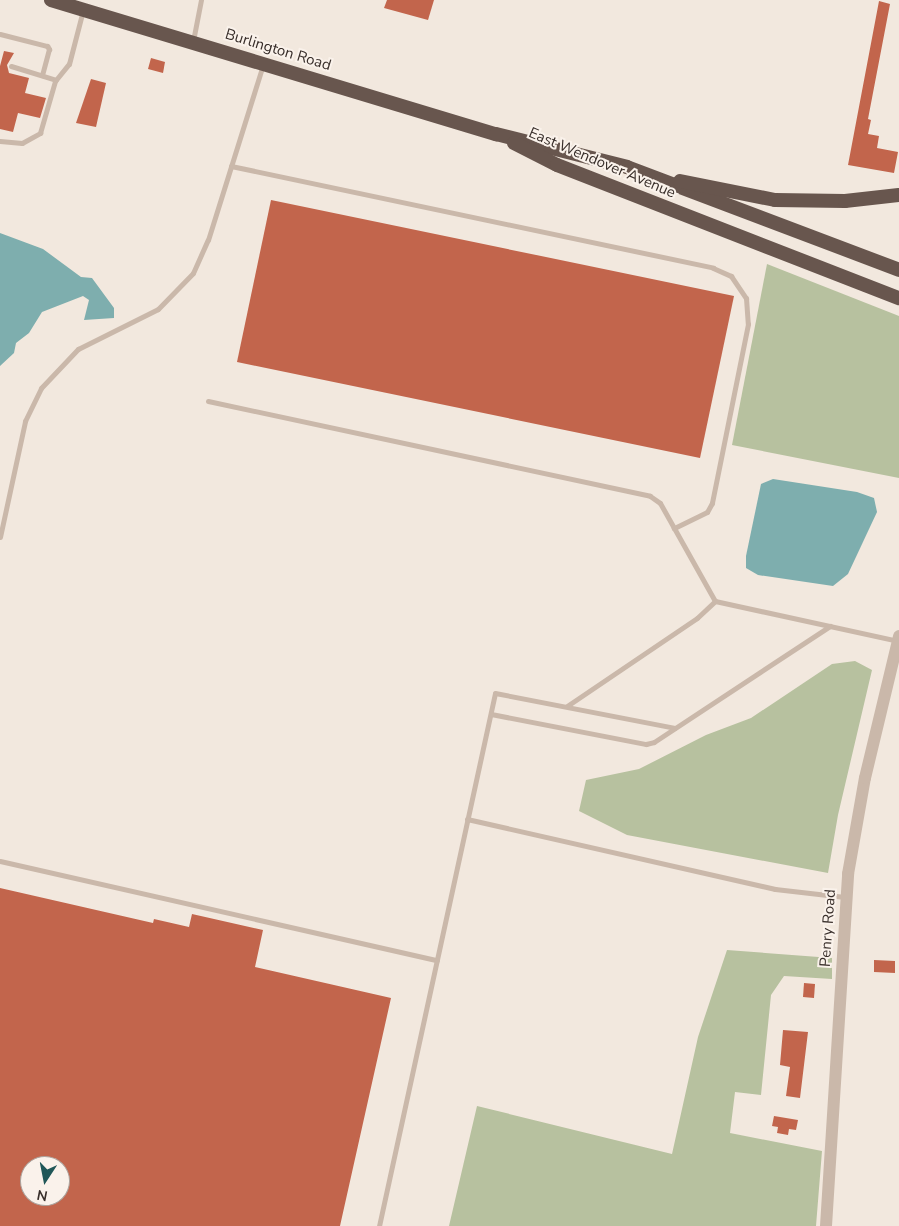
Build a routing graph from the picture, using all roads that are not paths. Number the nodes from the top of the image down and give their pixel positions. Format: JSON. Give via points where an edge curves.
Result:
{"nodes":[{"id":1,"x":51,"y":0,"type":"edge"},
{"id":2,"x":201,"y":0,"type":"edge"},
{"id":3,"x":83,"y":10,"type":"junction"},
{"id":4,"x":0,"y":34,"type":"edge"},
{"id":5,"x":192,"y":41,"type":"junction"},
{"id":6,"x":264,"y":62,"type":"junction"},
{"id":7,"x":11,"y":66,"type":"dead end"},
{"id":8,"x":42,"y":75,"type":"junction"},
{"id":9,"x":56,"y":80,"type":"junction"},
{"id":10,"x":496,"y":134,"type":"junction"},
{"id":11,"x":0,"y":141,"type":"edge"},
{"id":12,"x":231,"y":166,"type":"junction"},
{"id":13,"x":627,"y":168,"type":"junction"},
{"id":14,"x":899,"y":195,"type":"edge"},
{"id":15,"x":899,"y":270,"type":"edge"},
{"id":16,"x":899,"y":298,"type":"edge"},
{"id":17,"x":208,"y":400,"type":"dead end"},
{"id":18,"x":674,"y":528,"type":"junction"},
{"id":19,"x":0,"y":537,"type":"edge"},
{"id":20,"x":715,"y":602,"type":"junction"},
{"id":21,"x":830,"y":626,"type":"junction"},
{"id":22,"x":899,"y":640,"type":"edge"},
{"id":23,"x":567,"y":706,"type":"junction"},
{"id":24,"x":491,"y":714,"type":"junction"},
{"id":25,"x":675,"y":728,"type":"junction"},
{"id":26,"x":467,"y":819,"type":"junction"},
{"id":27,"x":0,"y":860,"type":"edge"},
{"id":28,"x":846,"y":897,"type":"junction"},
{"id":29,"x":437,"y":960,"type":"junction"},
{"id":30,"x":379,"y":1226,"type":"edge"},
{"id":31,"x":826,"y":1226,"type":"edge"}],
"edges":[{"from":1,"to":3,"type":"highway","name":"Burlington Road"},
{"from":2,"to":5,"type":"lane"},
{"from":3,"to":5,"type":"highway","name":"Burlington Road"},
{"from":3,"to":9,"type":"lane","via":[[69,64]]},
{"from":4,"to":8,"type":"lane","via":[[47,46]]},
{"from":5,"to":6,"type":"highway","name":"Burlington Road"},
{"from":6,"to":10,"type":"highway","name":"Burlington Road"},
{"from":6,"to":12,"type":"lane"},
{"from":7,"to":8,"type":"lane"},
{"from":8,"to":9,"type":"lane"},
{"from":9,"to":11,"type":"lane","via":[[40,133],[22,144]]},
{"from":10,"to":13,"type":"highway","name":"East Wendover Avenue"},
{"from":10,"to":16,"type":"highway","name":"East Wendover Avenue","via":[[557,165]]},
{"from":12,"to":18,"type":"lane","via":[[713,268],[731,276],[746,298],[748,324],[712,503],[707,512]]},
{"from":12,"to":19,"type":"lane","via":[[208,240],[185,284],[145,317],[78,349],[41,388],[25,421]]},
{"from":13,"to":14,"type":"highway","via":[[725,192],[775,200],[845,201]]},
{"from":13,"to":15,"type":"highway","name":"East Wendover Avenue"},
{"from":17,"to":18,"type":"lane","via":[[635,491],[660,503]]},
{"from":18,"to":20,"type":"lane"},
{"from":20,"to":21,"type":"lane"},
{"from":20,"to":23,"type":"lane","via":[[697,618]]},
{"from":21,"to":22,"type":"lane"},
{"from":21,"to":25,"type":"lane"},
{"from":22,"to":28,"type":"street","name":"Penry Road","via":[[856,820]]},
{"from":23,"to":24,"type":"lane","via":[[495,693]]},
{"from":23,"to":25,"type":"lane"},
{"from":24,"to":25,"type":"lane","via":[[646,744]]},
{"from":24,"to":26,"type":"lane"},
{"from":26,"to":28,"type":"lane","via":[[775,889]]},
{"from":26,"to":29,"type":"lane"},
{"from":27,"to":29,"type":"lane"},
{"from":28,"to":31,"type":"street","name":"Penry Road"},
{"from":29,"to":30,"type":"lane"}]}
